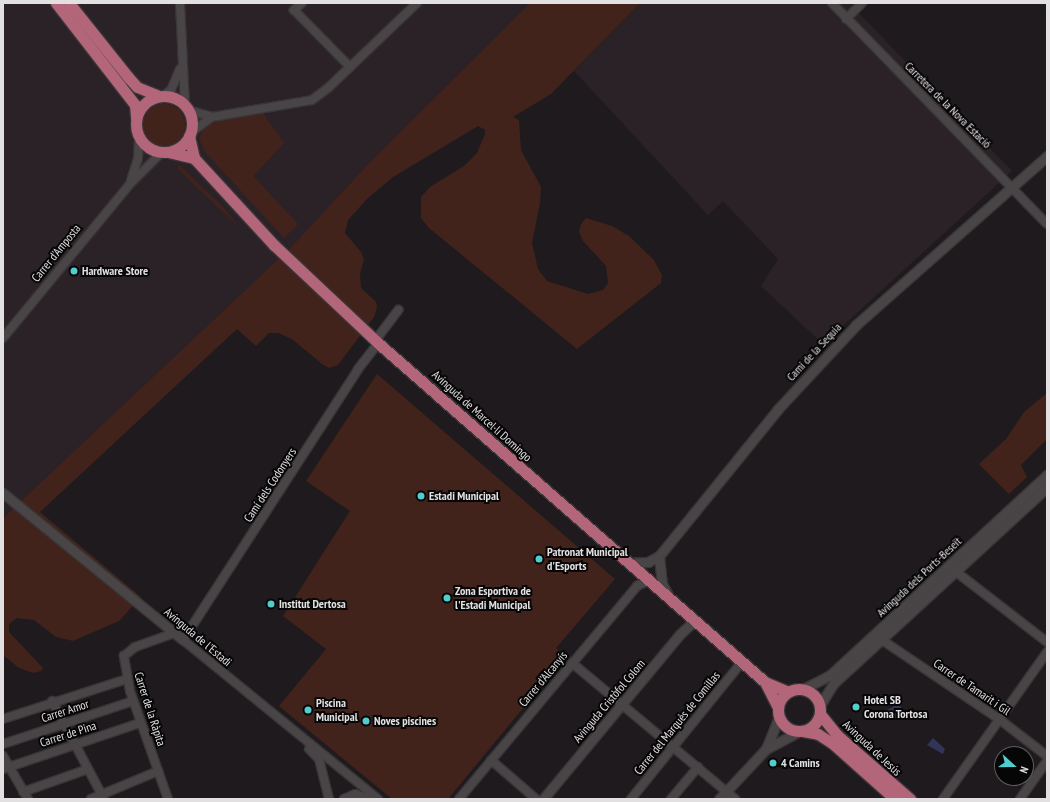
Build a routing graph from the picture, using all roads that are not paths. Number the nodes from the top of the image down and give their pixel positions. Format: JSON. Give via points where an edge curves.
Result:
{"nodes":[{"id":1,"x":56,"y":3,"type":"edge"},
{"id":2,"x":69,"y":3,"type":"edge"},
{"id":3,"x":180,"y":3,"type":"edge"},
{"id":4,"x":302,"y":3,"type":"edge"},
{"id":5,"x":417,"y":3,"type":"edge"},
{"id":6,"x":832,"y":3,"type":"edge"},
{"id":7,"x":862,"y":3,"type":"edge"},
{"id":8,"x":846,"y":19,"type":"junction"},
{"id":9,"x":181,"y":66,"type":"junction"},
{"id":10,"x":350,"y":67,"type":"junction"},
{"id":11,"x":161,"y":96,"type":"junction"},
{"id":12,"x":186,"y":108,"type":"junction"},
{"id":13,"x":212,"y":117,"type":"junction"},
{"id":14,"x":136,"y":118,"type":"junction"},
{"id":15,"x":190,"y":134,"type":"junction"},
{"id":16,"x":139,"y":137,"type":"junction"},
{"id":17,"x":165,"y":152,"type":"junction"},
{"id":18,"x":1047,"y":156,"type":"edge"},
{"id":19,"x":194,"y":158,"type":"junction"},
{"id":20,"x":129,"y":185,"type":"junction"},
{"id":21,"x":1012,"y":188,"type":"junction"},
{"id":22,"x":1047,"y":224,"type":"edge"},
{"id":23,"x":398,"y":310,"type":"dead end"},
{"id":24,"x":3,"y":338,"type":"edge"},
{"id":25,"x":377,"y":342,"type":"junction"},
{"id":26,"x":1047,"y":475,"type":"edge"},
{"id":27,"x":1047,"y":487,"type":"edge"},
{"id":28,"x":3,"y":492,"type":"edge"},
{"id":29,"x":659,"y":556,"type":"junction"},
{"id":30,"x":628,"y":563,"type":"junction"},
{"id":31,"x":955,"y":571,"type":"junction"},
{"id":32,"x":650,"y":580,"type":"junction"},
{"id":33,"x":670,"y":599,"type":"junction"},
{"id":34,"x":695,"y":620,"type":"junction"},
{"id":35,"x":174,"y":633,"type":"junction"},
{"id":36,"x":183,"y":640,"type":"junction"},
{"id":37,"x":882,"y":640,"type":"junction"},
{"id":38,"x":1047,"y":642,"type":"edge"},
{"id":39,"x":1047,"y":652,"type":"edge"},
{"id":40,"x":742,"y":662,"type":"junction"},
{"id":41,"x":572,"y":663,"type":"junction"},
{"id":42,"x":127,"y":678,"type":"junction"},
{"id":43,"x":765,"y":682,"type":"junction"},
{"id":44,"x":803,"y":689,"type":"junction"},
{"id":45,"x":788,"y":692,"type":"junction"},
{"id":46,"x":52,"y":701,"type":"junction"},
{"id":47,"x":133,"y":702,"type":"junction"},
{"id":48,"x":622,"y":705,"type":"junction"},
{"id":49,"x":820,"y":709,"type":"junction"},
{"id":50,"x":778,"y":712,"type":"junction"},
{"id":51,"x":3,"y":719,"type":"edge"},
{"id":52,"x":999,"y":719,"type":"junction"},
{"id":53,"x":140,"y":723,"type":"junction"},
{"id":54,"x":63,"y":724,"type":"junction"},
{"id":55,"x":800,"y":732,"type":"junction"},
{"id":56,"x":295,"y":734,"type":"junction"},
{"id":57,"x":3,"y":744,"type":"edge"},
{"id":58,"x":74,"y":744,"type":"junction"},
{"id":59,"x":674,"y":748,"type":"junction"},
{"id":60,"x":766,"y":749,"type":"junction"},
{"id":61,"x":3,"y":756,"type":"edge"},
{"id":62,"x":1047,"y":756,"type":"edge"},
{"id":63,"x":491,"y":760,"type":"junction"},
{"id":64,"x":1047,"y":761,"type":"edge"},
{"id":65,"x":336,"y":764,"type":"junction"},
{"id":66,"x":698,"y":767,"type":"junction"},
{"id":67,"x":6,"y":768,"type":"edge"},
{"id":68,"x":88,"y":768,"type":"junction"},
{"id":69,"x":322,"y":769,"type":"junction"},
{"id":70,"x":158,"y":771,"type":"junction"},
{"id":71,"x":726,"y":791,"type":"junction"},
{"id":72,"x":25,"y":795,"type":"edge"},
{"id":73,"x":103,"y":796,"type":"edge"},
{"id":74,"x":91,"y":799,"type":"edge"},
{"id":75,"x":168,"y":799,"type":"edge"},
{"id":76,"x":329,"y":799,"type":"edge"},
{"id":77,"x":344,"y":799,"type":"edge"},
{"id":78,"x":370,"y":799,"type":"edge"},
{"id":79,"x":378,"y":799,"type":"edge"},
{"id":80,"x":459,"y":799,"type":"edge"},
{"id":81,"x":536,"y":799,"type":"edge"},
{"id":82,"x":543,"y":799,"type":"edge"},
{"id":83,"x":631,"y":799,"type":"edge"},
{"id":84,"x":671,"y":799,"type":"edge"},
{"id":85,"x":719,"y":799,"type":"edge"},
{"id":86,"x":735,"y":799,"type":"edge"},
{"id":87,"x":895,"y":799,"type":"edge"},
{"id":88,"x":910,"y":799,"type":"edge"},
{"id":89,"x":943,"y":799,"type":"edge"},
{"id":90,"x":1020,"y":799,"type":"edge"}],
"edges":[{"from":1,"to":14,"type":"main road","via":[[135,105]]},
{"from":2,"to":11,"type":"main road","via":[[137,87]]},
{"from":3,"to":9,"type":"street"},
{"from":4,"to":10,"type":"street","via":[[294,10]]},
{"from":5,"to":10,"type":"street"},
{"from":6,"to":8,"type":"street","name":"Carretera de la Nova Estació"},
{"from":7,"to":8,"type":"street"},
{"from":8,"to":21,"type":"street","name":"Carretera de la Nova Estació"},
{"from":9,"to":11,"type":"street","via":[[171,90]]},
{"from":9,"to":12,"type":"street"},
{"from":10,"to":13,"type":"street","via":[[312,100]]},
{"from":11,"to":12,"type":"main road","via":[[175,98]]},
{"from":11,"to":14,"type":"main road","via":[[147,102]]},
{"from":12,"to":13,"type":"street"},
{"from":12,"to":15,"type":"main road","via":[[191,125]]},
{"from":13,"to":15,"type":"street"},
{"from":14,"to":16,"type":"main road"},
{"from":15,"to":17,"type":"main road","via":[[180,146]]},
{"from":15,"to":19,"type":"main road","name":"Avinguda de Marcel·lí Domingo"},
{"from":16,"to":17,"type":"main road","via":[[148,147]]},
{"from":16,"to":20,"type":"street","via":[[138,158]]},
{"from":17,"to":19,"type":"main road"},
{"from":17,"to":20,"type":"street","name":"Carrer d'Amposta"},
{"from":18,"to":21,"type":"street","name":"Camí de la Sequia"},
{"from":19,"to":25,"type":"main road","name":"Avinguda de Marcel·lí Domingo","via":[[274,245]]},
{"from":20,"to":24,"type":"street","name":"Carrer d'Amposta"},
{"from":21,"to":22,"type":"street","name":"Carretera de la Nova Estació"},
{"from":21,"to":29,"type":"street","name":"Camí de la Sequia","via":[[856,324],[778,409]]},
{"from":23,"to":25,"type":"street","name":"Camí dels Codonyers"},
{"from":25,"to":30,"type":"main road","name":"Avinguda de Marcel·lí Domingo"},
{"from":25,"to":36,"type":"street","name":"Camí dels Codonyers"},
{"from":26,"to":44,"type":"street","name":"Avinguda dels Ports-Beseït","via":[[829,676],[814,686]]},
{"from":27,"to":31,"type":"street","name":"Avinguda dels Ports-Beseït"},
{"from":28,"to":35,"type":"street","name":"Avinguda de l'Estadi"},
{"from":29,"to":30,"type":"street","via":[[648,562]]},
{"from":29,"to":33,"type":"street","via":[[662,584]]},
{"from":30,"to":32,"type":"main road","name":"Avinguda de Marcel·lí Domingo"},
{"from":31,"to":37,"type":"street","name":"Avinguda dels Ports-Beseït"},
{"from":31,"to":38,"type":"street"},
{"from":32,"to":33,"type":"main road","name":"Avinguda de Marcel·lí Domingo"},
{"from":32,"to":41,"type":"street","name":"Carrer d'Alcanyís","via":[[637,586]]},
{"from":33,"to":34,"type":"main road","name":"Avinguda de Marcel·lí Domingo"},
{"from":34,"to":40,"type":"main road","name":"Avinguda de Marcel·lí Domingo"},
{"from":34,"to":48,"type":"street","name":"Avinguda Cristòfol Colom","via":[[679,635]]},
{"from":35,"to":36,"type":"street","name":"Avinguda de l'Estadi"},
{"from":35,"to":42,"type":"street","name":"Carrer de la Ràpita","via":[[128,650],[124,656]]},
{"from":36,"to":56,"type":"street","name":"Avinguda de l'Estadi"},
{"from":37,"to":49,"type":"street","name":"Avinguda dels Ports-Beseït","via":[[829,688]]},
{"from":37,"to":52,"type":"street","name":"Carrer de Tamarit i Gil"},
{"from":39,"to":52,"type":"street"},
{"from":40,"to":43,"type":"main road","name":"Avinguda de Marcel·lí Domingo"},
{"from":40,"to":59,"type":"street","name":"Carrer del Marquès de Comillas"},
{"from":41,"to":48,"type":"street"},
{"from":41,"to":63,"type":"street","name":"Carrer d'Alcanyís"},
{"from":42,"to":46,"type":"street"},
{"from":42,"to":47,"type":"street","name":"Carrer de la Ràpita"},
{"from":43,"to":45,"type":"main road","name":"Avinguda de Marcel·lí Domingo"},
{"from":43,"to":50,"type":"main road","name":"Avinguda de Marcel·lí Domingo"},
{"from":44,"to":45,"type":"main road"},
{"from":44,"to":49,"type":"main road","via":[[813,694]]},
{"from":45,"to":50,"type":"main road","via":[[781,699]]},
{"from":46,"to":51,"type":"street"},
{"from":46,"to":54,"type":"street"},
{"from":47,"to":53,"type":"street","name":"Carrer de la Ràpita"},
{"from":47,"to":54,"type":"street","name":"Carrer Amor"},
{"from":48,"to":59,"type":"street"},
{"from":48,"to":82,"type":"street","name":"Avinguda Cristòfol Colom"},
{"from":49,"to":55,"type":"main road","via":[[814,725]]},
{"from":49,"to":88,"type":"main road","name":"Avinguda de Jesús","via":[[838,736]]},
{"from":50,"to":55,"type":"main road","via":[[787,728]]},
{"from":50,"to":60,"type":"street"},
{"from":52,"to":62,"type":"street","name":"Carrer de Tamarit i Gil"},
{"from":52,"to":89,"type":"street"},
{"from":53,"to":58,"type":"street","name":"Carrer de Pina"},
{"from":53,"to":70,"type":"street","name":"Carrer de la Ràpita"},
{"from":54,"to":57,"type":"street","name":"Carrer Amor"},
{"from":54,"to":58,"type":"street"},
{"from":55,"to":60,"type":"street"},
{"from":55,"to":87,"type":"main road","name":"Avinguda de Jesús","via":[[818,734],[832,743]]},
{"from":56,"to":65,"type":"street","name":"Avinguda de l'Estadi"},
{"from":56,"to":69,"type":"street","via":[[315,754]]},
{"from":58,"to":67,"type":"street","name":"Carrer de Pina"},
{"from":58,"to":68,"type":"street"},
{"from":59,"to":66,"type":"street"},
{"from":59,"to":83,"type":"street","name":"Carrer del Marquès de Comillas"},
{"from":60,"to":71,"type":"street"},
{"from":61,"to":67,"type":"street"},
{"from":63,"to":80,"type":"street","name":"Carrer d'Alcanyís"},
{"from":63,"to":81,"type":"street"},
{"from":64,"to":90,"type":"street"},
{"from":65,"to":69,"type":"street"},
{"from":65,"to":79,"type":"street","name":"Avinguda de l'Estadi"},
{"from":66,"to":71,"type":"street"},
{"from":66,"to":84,"type":"street"},
{"from":67,"to":72,"type":"street"},
{"from":68,"to":72,"type":"street"},
{"from":68,"to":73,"type":"street"},
{"from":69,"to":76,"type":"street"},
{"from":70,"to":73,"type":"street"},
{"from":70,"to":75,"type":"street","name":"Carrer de la Ràpita"},
{"from":71,"to":85,"type":"street"},
{"from":71,"to":86,"type":"street"},
{"from":73,"to":74,"type":"street"},
{"from":77,"to":78,"type":"street","via":[[355,794]]}]}
